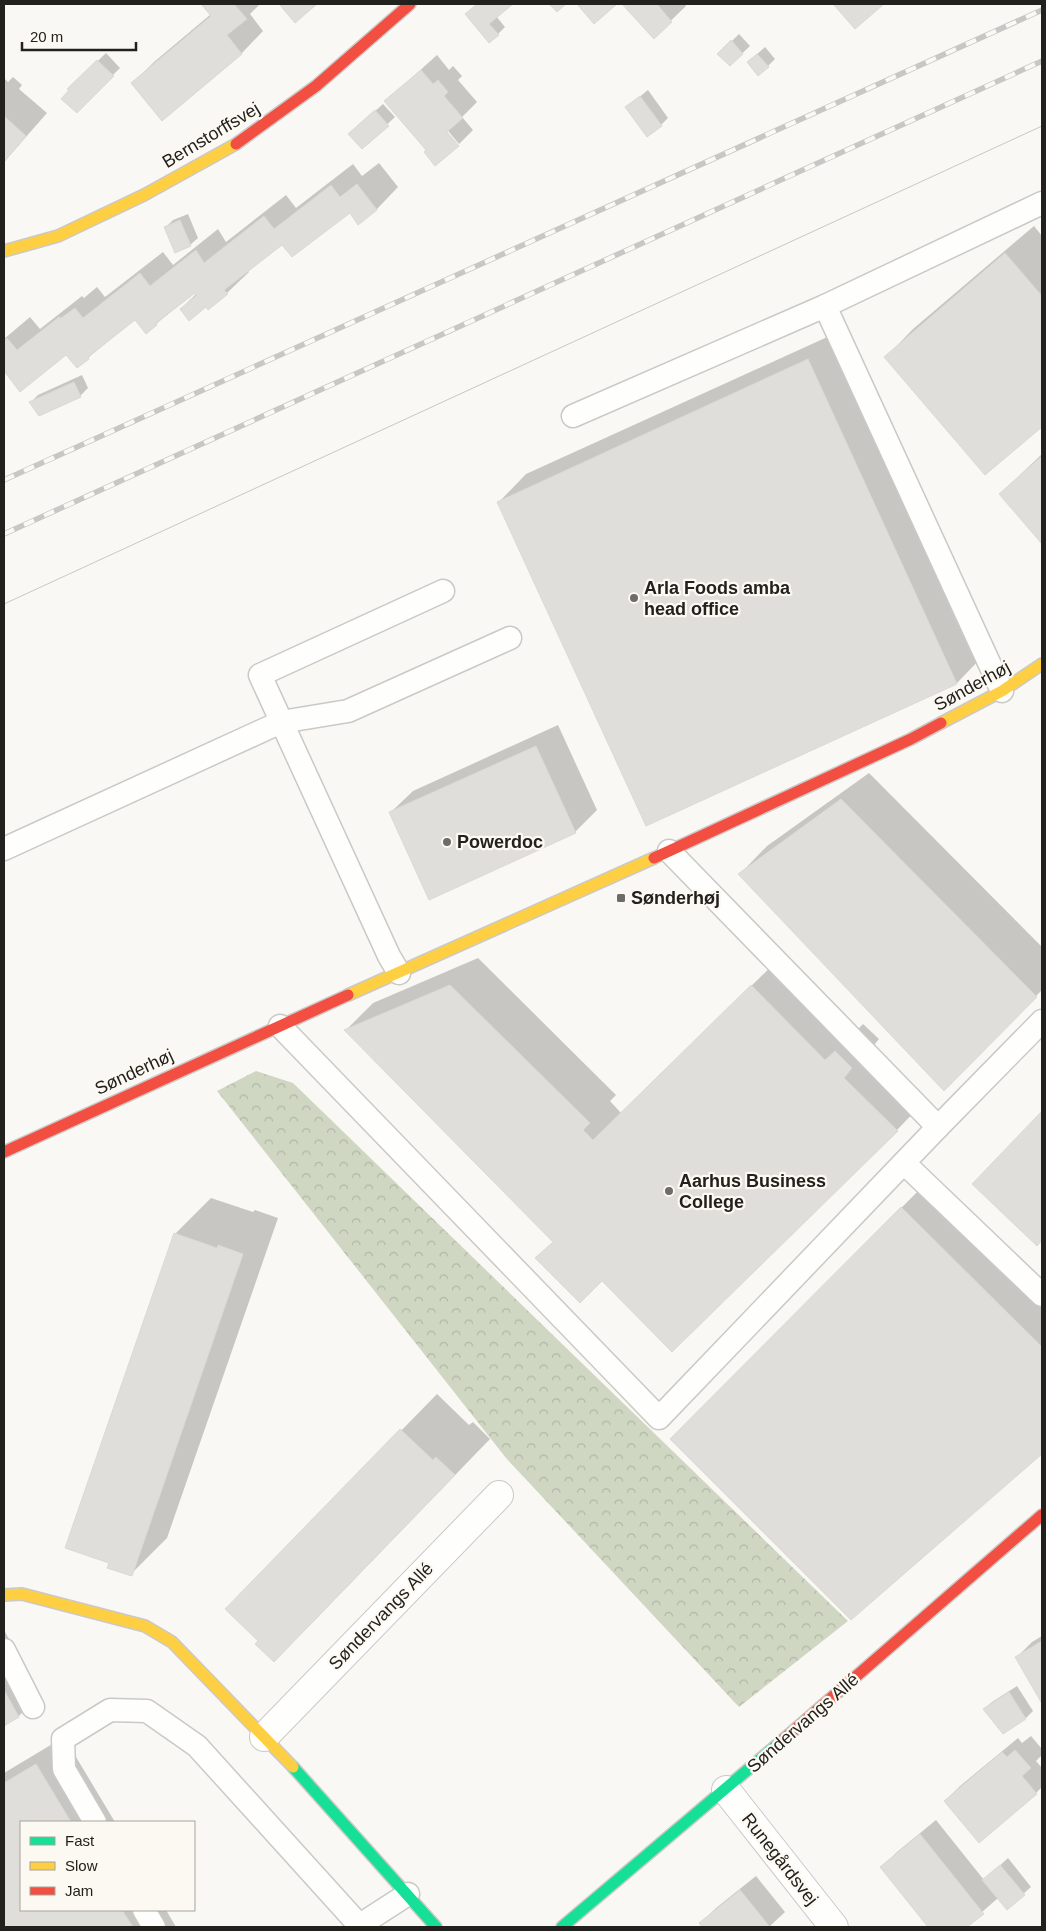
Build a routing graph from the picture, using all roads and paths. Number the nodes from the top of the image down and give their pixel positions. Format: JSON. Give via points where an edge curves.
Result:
{"nodes":[{"id":1,"x":410,"y":4,"type":"edge"},
{"id":2,"x":1042,"y":203,"type":"edge"},
{"id":3,"x":4,"y":251,"type":"edge"},
{"id":4,"x":826,"y":306,"type":"junction"},
{"id":5,"x":573,"y":416,"type":"dead end"},
{"id":6,"x":443,"y":592,"type":"dead end"},
{"id":7,"x":510,"y":638,"type":"dead end"},
{"id":8,"x":1042,"y":664,"type":"edge"},
{"id":9,"x":1002,"y":690,"type":"junction"},
{"id":10,"x":282,"y":722,"type":"junction"},
{"id":11,"x":4,"y":849,"type":"edge"},
{"id":12,"x":669,"y":851,"type":"junction"},
{"id":13,"x":399,"y":973,"type":"junction"},
{"id":14,"x":1042,"y":1021,"type":"edge"},
{"id":15,"x":280,"y":1026,"type":"junction"},
{"id":16,"x":938,"y":1127,"type":"junction"},
{"id":17,"x":4,"y":1152,"type":"edge"},
{"id":18,"x":904,"y":1163,"type":"junction"},
{"id":19,"x":1042,"y":1295,"type":"edge"},
{"id":20,"x":498,"y":1495,"type":"dead end"},
{"id":21,"x":1042,"y":1515,"type":"edge"},
{"id":22,"x":4,"y":1595,"type":"edge"},
{"id":23,"x":4,"y":1650,"type":"edge"},
{"id":24,"x":33,"y":1707,"type":"dead end"},
{"id":25,"x":264,"y":1737,"type":"junction"},
{"id":26,"x":726,"y":1790,"type":"junction"},
{"id":27,"x":94,"y":1821,"type":"edge"},
{"id":28,"x":408,"y":1894,"type":"junction"},
{"id":29,"x":145,"y":1911,"type":"edge"},
{"id":30,"x":358,"y":1926,"type":"edge"},
{"id":31,"x":154,"y":1927,"type":"edge"},
{"id":32,"x":436,"y":1927,"type":"edge"},
{"id":33,"x":562,"y":1927,"type":"edge"},
{"id":34,"x":834,"y":1927,"type":"edge"}],
"edges":[{"from":1,"to":3,"type":"street","name":"Bernstorffsvej","via":[[316,86],[235,145],[144,195],[58,236]]},
{"from":2,"to":4,"type":"lane"},
{"from":4,"to":5,"type":"lane"},
{"from":4,"to":9,"type":"lane"},
{"from":6,"to":10,"type":"lane","via":[[260,675]]},
{"from":7,"to":10,"type":"lane","via":[[348,711]]},
{"from":8,"to":9,"type":"street","name":"Sønderhøj"},
{"from":9,"to":12,"type":"street","name":"Sønderhøj","via":[[911,739]]},
{"from":10,"to":11,"type":"lane"},
{"from":10,"to":13,"type":"lane"},
{"from":12,"to":13,"type":"street","name":"Sønderhøj"},
{"from":12,"to":16,"type":"lane"},
{"from":13,"to":15,"type":"street","name":"Sønderhøj"},
{"from":14,"to":16,"type":"lane"},
{"from":15,"to":17,"type":"street","name":"Sønderhøj"},
{"from":15,"to":18,"type":"lane","via":[[659,1418]]},
{"from":16,"to":18,"type":"lane"},
{"from":18,"to":19,"type":"lane"},
{"from":20,"to":25,"type":"street","name":"Søndervangs Allé"},
{"from":21,"to":26,"type":"street","name":"Søndervangs Allé"},
{"from":22,"to":25,"type":"street","via":[[22,1594],[145,1626],[172,1642]]},
{"from":23,"to":24,"type":"lane"},
{"from":25,"to":28,"type":"street"},
{"from":26,"to":33,"type":"street","name":"Søndervangs Allé"},
{"from":26,"to":34,"type":"street","name":"Runegårdsvej"},
{"from":27,"to":30,"type":"lane","via":[[64,1769],[63,1739],[110,1710],[147,1711],[197,1746]]},
{"from":28,"to":30,"type":"lane"},
{"from":28,"to":32,"type":"street"},
{"from":29,"to":31,"type":"lane"}]}
